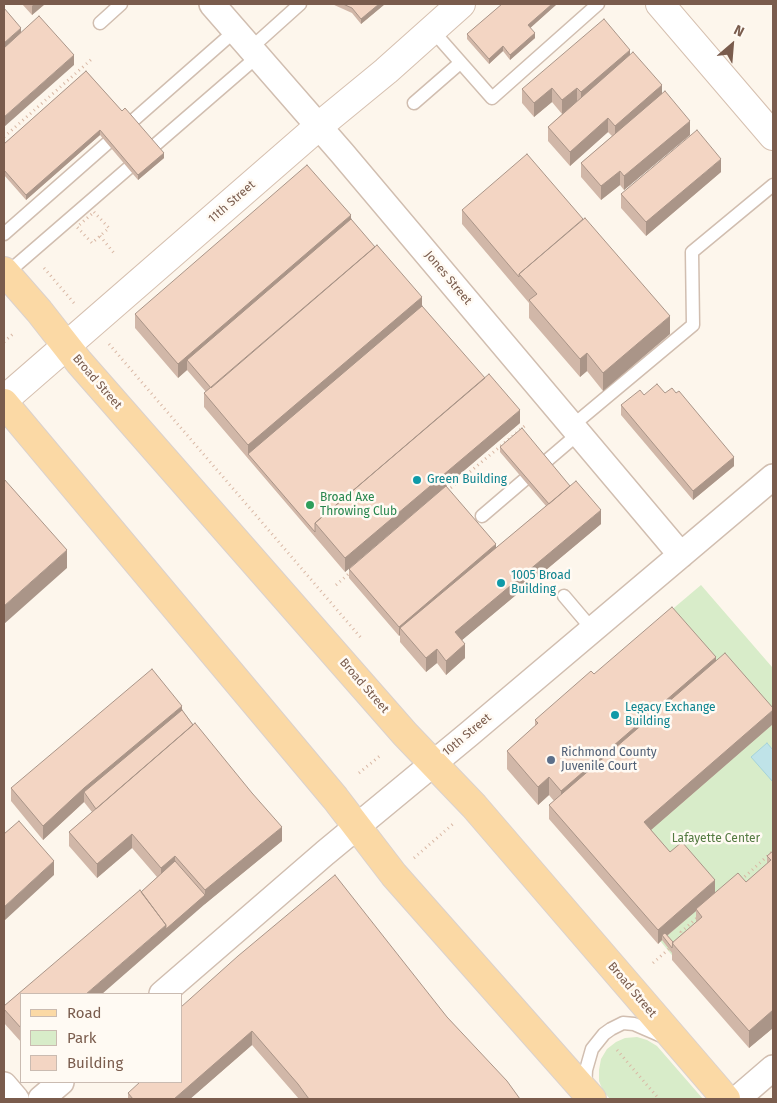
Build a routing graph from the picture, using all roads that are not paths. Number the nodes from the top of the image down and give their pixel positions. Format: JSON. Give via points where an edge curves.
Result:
{"nodes":[{"id":1,"x":121,"y":4,"type":"edge"},
{"id":2,"x":212,"y":4,"type":"edge"},
{"id":3,"x":461,"y":4,"type":"edge"},
{"id":4,"x":598,"y":4,"type":"edge"},
{"id":5,"x":660,"y":4,"type":"edge"},
{"id":6,"x":293,"y":6,"type":"edge"},
{"id":7,"x":100,"y":23,"type":"dead end"},
{"id":8,"x":432,"y":30,"type":"junction"},
{"id":9,"x":248,"y":45,"type":"junction"},
{"id":10,"x":460,"y":63,"type":"junction"},
{"id":11,"x":414,"y":104,"type":"dead end"},
{"id":12,"x":319,"y":126,"type":"junction"},
{"id":13,"x":773,"y":136,"type":"edge"},
{"id":14,"x":773,"y":185,"type":"edge"},
{"id":15,"x":4,"y":234,"type":"edge"},
{"id":16,"x":5,"y":273,"type":"edge"},
{"id":17,"x":66,"y":346,"type":"junction"},
{"id":18,"x":4,"y":402,"type":"edge"},
{"id":19,"x":575,"y":430,"type":"junction"},
{"id":20,"x":773,"y":477,"type":"edge"},
{"id":21,"x":482,"y":516,"type":"dead end"},
{"id":22,"x":681,"y":555,"type":"junction"},
{"id":23,"x":564,"y":596,"type":"dead end"},
{"id":24,"x":592,"y":629,"type":"junction"},
{"id":25,"x":434,"y":764,"type":"junction"},
{"id":26,"x":357,"y":827,"type":"junction"},
{"id":27,"x":163,"y":993,"type":"edge"},
{"id":28,"x":676,"y":1042,"type":"junction"},
{"id":29,"x":773,"y":1068,"type":"edge"},
{"id":30,"x":60,"y":1083,"type":"edge"},
{"id":31,"x":4,"y":1085,"type":"edge"},
{"id":32,"x":588,"y":1095,"type":"edge"},
{"id":33,"x":16,"y":1099,"type":"edge"},
{"id":34,"x":41,"y":1099,"type":"edge"},
{"id":35,"x":726,"y":1099,"type":"edge"},
{"id":36,"x":737,"y":1099,"type":"edge"}],
"edges":[{"from":1,"to":7,"type":"lane"},
{"from":2,"to":9,"type":"street","name":"Jones Street"},
{"from":3,"to":8,"type":"main road","name":"11th Street"},
{"from":4,"to":10,"type":"lane","via":[[492,98]]},
{"from":5,"to":13,"type":"main road"},
{"from":6,"to":9,"type":"lane"},
{"from":8,"to":10,"type":"lane"},
{"from":8,"to":12,"type":"main road","name":"11th Street"},
{"from":9,"to":12,"type":"street","name":"Jones Street"},
{"from":9,"to":15,"type":"lane"},
{"from":9,"to":16,"type":"lane"},
{"from":10,"to":11,"type":"lane"},
{"from":12,"to":17,"type":"main road","name":"11th Street"},
{"from":12,"to":19,"type":"street","name":"Jones Street"},
{"from":14,"to":19,"type":"lane","via":[[692,252],[693,325]]},
{"from":16,"to":17,"type":"main road","name":"Broad Street"},
{"from":17,"to":18,"type":"main road","name":"11th Street"},
{"from":17,"to":25,"type":"main road","name":"Broad Street"},
{"from":18,"to":26,"type":"main road"},
{"from":19,"to":21,"type":"lane"},
{"from":19,"to":22,"type":"street","name":"Jones Street"},
{"from":20,"to":22,"type":"street","name":"10th Street"},
{"from":22,"to":24,"type":"street","name":"10th Street"},
{"from":23,"to":24,"type":"lane"},
{"from":24,"to":25,"type":"street","name":"10th Street"},
{"from":25,"to":26,"type":"street","name":"10th Street"},
{"from":25,"to":28,"type":"main road","name":"Broad Street"},
{"from":26,"to":27,"type":"street","name":"10th Street"},
{"from":26,"to":32,"type":"main road","via":[[394,875]]},
{"from":28,"to":32,"type":"lane","via":[[634,1024],[623,1024],[604,1034],[592,1049],[586,1070]]},
{"from":28,"to":35,"type":"main road","name":"Broad Street"},
{"from":29,"to":36,"type":"street"},
{"from":30,"to":34,"type":"street"},
{"from":31,"to":33,"type":"street"}]}
